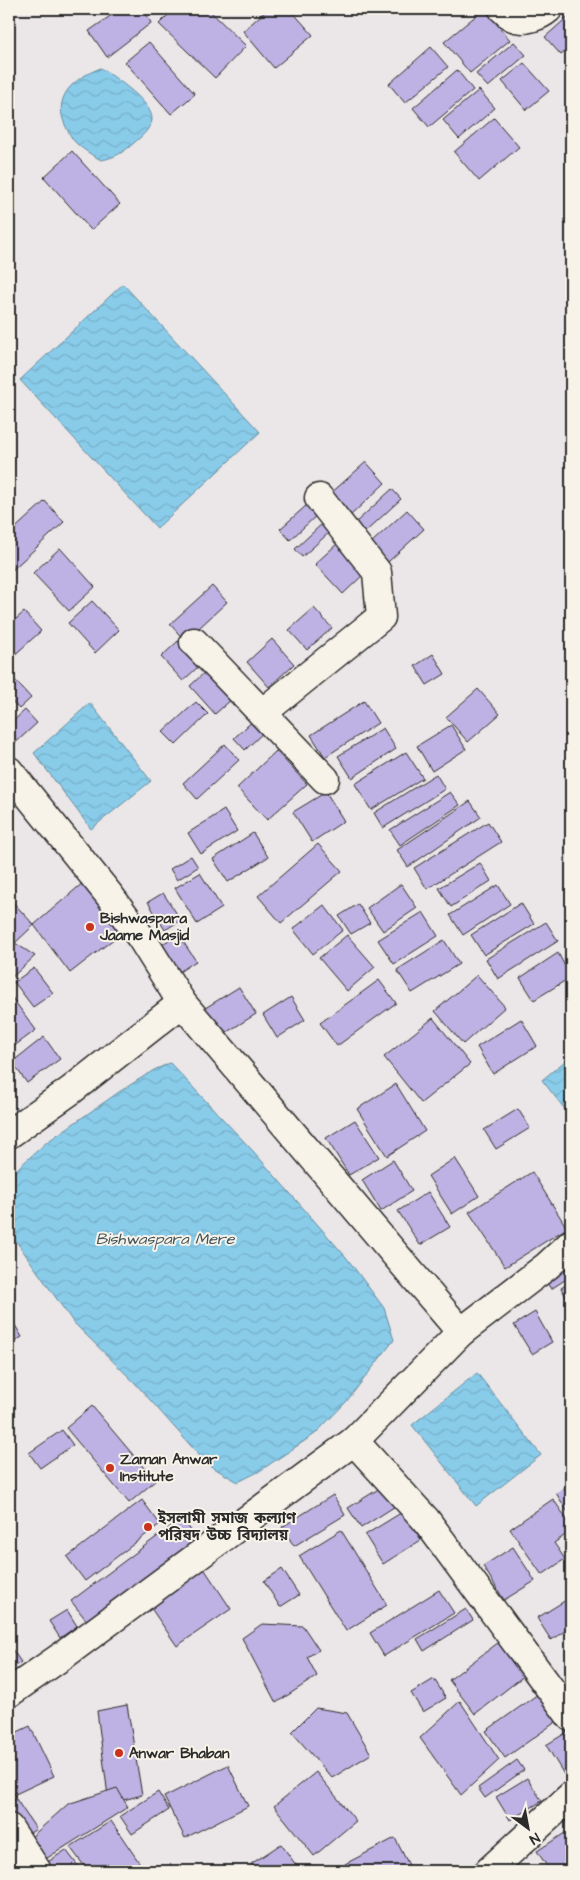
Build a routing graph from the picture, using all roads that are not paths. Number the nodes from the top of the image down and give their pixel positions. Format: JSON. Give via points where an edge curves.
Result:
{"nodes":[{"id":1,"x":503,"y":9,"type":"edge"},
{"id":2,"x":548,"y":9,"type":"edge"},
{"id":3,"x":319,"y":498,"type":"dead end"},
{"id":4,"x":194,"y":642,"type":"dead end"},
{"id":5,"x":262,"y":713,"type":"junction"},
{"id":6,"x":9,"y":771,"type":"edge"},
{"id":7,"x":325,"y":779,"type":"dead end"},
{"id":8,"x":182,"y":1003,"type":"junction"},
{"id":9,"x":9,"y":1134,"type":"edge"},
{"id":10,"x":571,"y":1244,"type":"edge"},
{"id":11,"x":461,"y":1332,"type":"junction"},
{"id":12,"x":354,"y":1441,"type":"junction"},
{"id":13,"x":9,"y":1693,"type":"edge"},
{"id":14,"x":571,"y":1717,"type":"edge"},
{"id":15,"x":571,"y":1796,"type":"edge"},
{"id":16,"x":9,"y":1828,"type":"edge"},
{"id":17,"x":37,"y":1871,"type":"edge"},
{"id":18,"x":489,"y":1871,"type":"edge"}],
"edges":[{"from":1,"to":2,"type":"street","via":[[513,17],[525,18],[541,16]]},
{"from":3,"to":5,"type":"street","via":[[377,572],[380,617]]},
{"from":4,"to":5,"type":"street"},
{"from":5,"to":7,"type":"street"},
{"from":6,"to":8,"type":"street","via":[[137,932]]},
{"from":8,"to":9,"type":"street","via":[[70,1091]]},
{"from":8,"to":11,"type":"street"},
{"from":10,"to":11,"type":"street"},
{"from":11,"to":12,"type":"street"},
{"from":12,"to":13,"type":"street"},
{"from":12,"to":14,"type":"street","via":[[426,1520]]},
{"from":15,"to":18,"type":"street"},
{"from":16,"to":17,"type":"street"}]}
